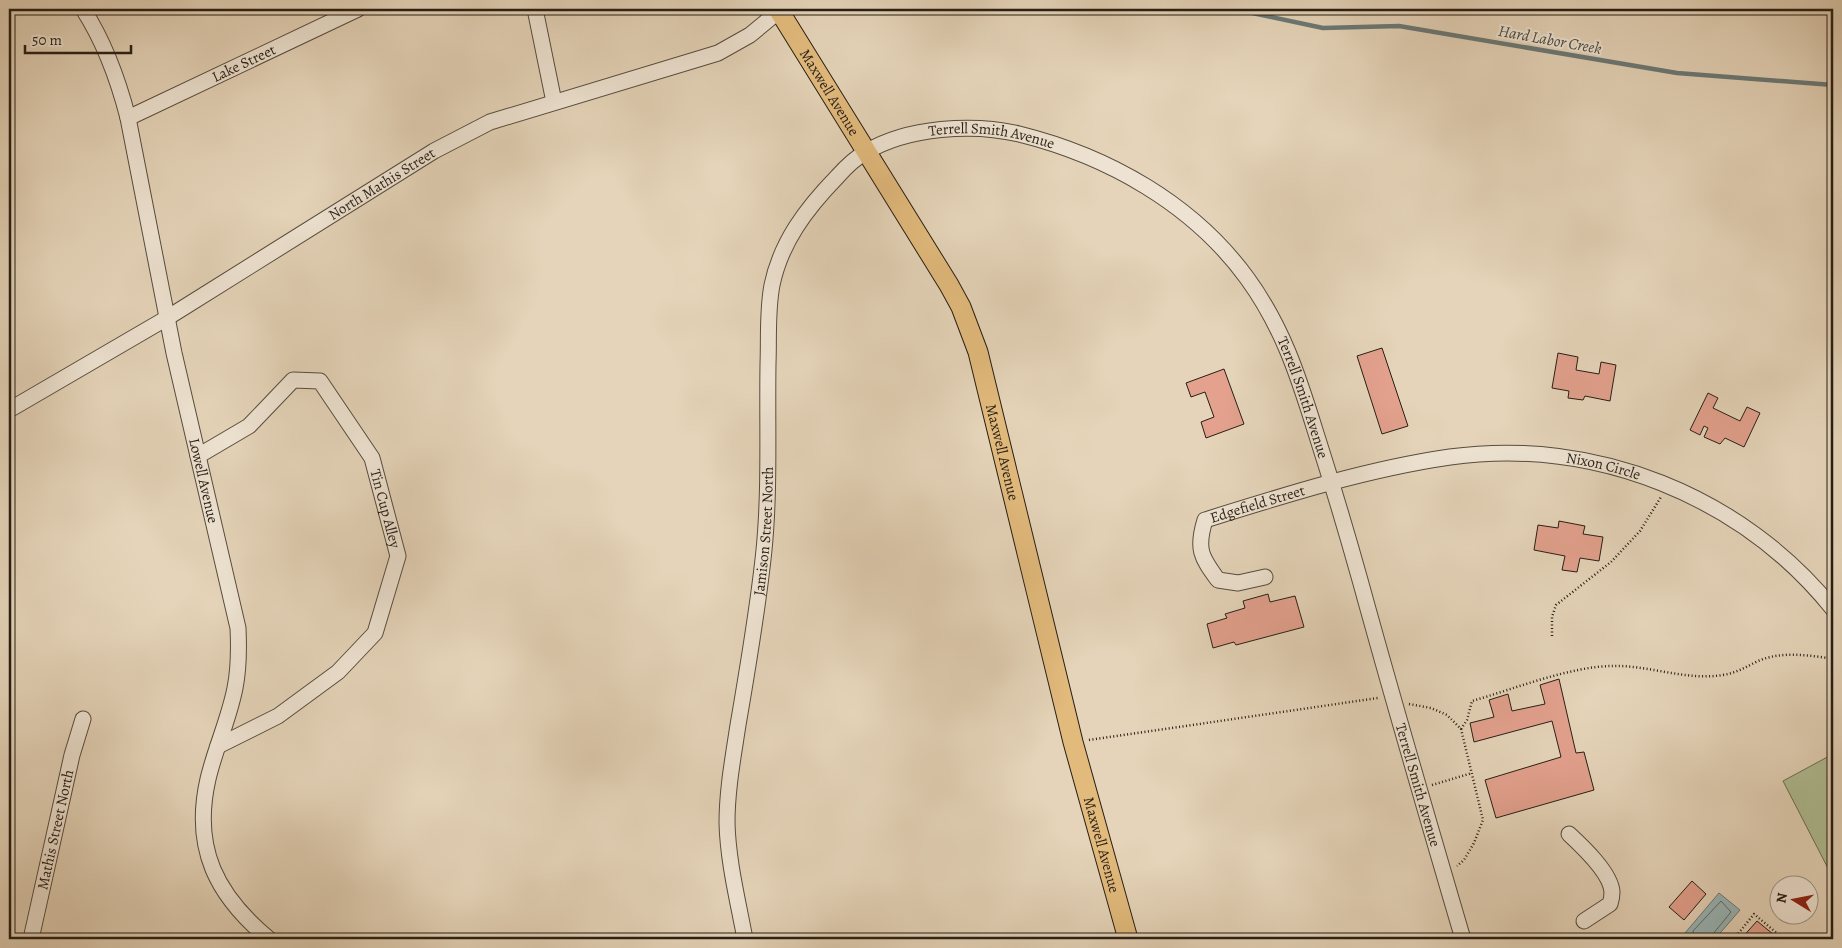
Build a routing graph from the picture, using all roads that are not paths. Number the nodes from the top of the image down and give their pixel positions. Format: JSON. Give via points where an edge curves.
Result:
{"nodes":[{"id":1,"x":83,"y":9,"type":"edge"},
{"id":2,"x":358,"y":9,"type":"edge"},
{"id":3,"x":536,"y":9,"type":"edge"},
{"id":4,"x":778,"y":10,"type":"edge"},
{"id":5,"x":554,"y":102,"type":"junction"},
{"id":6,"x":128,"y":118,"type":"junction"},
{"id":7,"x":865,"y":152,"type":"junction"},
{"id":8,"x":167,"y":318,"type":"junction"},
{"id":9,"x":9,"y":410,"type":"edge"},
{"id":10,"x":198,"y":456,"type":"junction"},
{"id":11,"x":1332,"y":483,"type":"junction"},
{"id":12,"x":1265,"y":577,"type":"dead end"},
{"id":13,"x":1833,"y":609,"type":"edge"},
{"id":14,"x":83,"y":719,"type":"dead end"},
{"id":15,"x":218,"y":746,"type":"junction"},
{"id":16,"x":1569,"y":834,"type":"dead end"},
{"id":17,"x":1584,"y":921,"type":"dead end"},
{"id":18,"x":31,"y":939,"type":"edge"},
{"id":19,"x":270,"y":939,"type":"edge"},
{"id":20,"x":745,"y":939,"type":"edge"},
{"id":21,"x":1128,"y":939,"type":"edge"},
{"id":22,"x":1463,"y":939,"type":"edge"}],
"edges":[{"from":1,"to":6,"type":"street","name":"Lowell Avenue","via":[[108,54]]},
{"from":2,"to":6,"type":"street","name":"Lake Street"},
{"from":3,"to":5,"type":"street"},
{"from":4,"to":5,"type":"street","name":"North Mathis Street","via":[[750,36],[718,53]]},
{"from":4,"to":7,"type":"main road","name":"Maxwell Avenue"},
{"from":5,"to":8,"type":"street","name":"North Mathis Street","via":[[490,122],[434,151]]},
{"from":6,"to":8,"type":"street","name":"Lowell Avenue"},
{"from":7,"to":11,"type":"street","name":"Terrell Smith Avenue","via":[[896,140],[942,129],[997,130],[1044,141],[1089,157],[1166,198],[1224,249],[1269,310],[1295,366]]},
{"from":7,"to":20,"type":"street","name":"Jamison Street North","via":[[824,190],[796,226],[782,253],[769,306],[764,548],[728,798],[729,843]]},
{"from":7,"to":21,"type":"main road","name":"Maxwell Avenue","via":[[949,285],[978,352],[1073,742]]},
{"from":8,"to":9,"type":"street","name":"North Mathis Street"},
{"from":8,"to":10,"type":"street","name":"Lowell Avenue"},
{"from":10,"to":15,"type":"street","name":"Lowell Avenue","via":[[238,628],[235,690]]},
{"from":10,"to":15,"type":"street","name":"Tin Cup Alley","via":[[249,426],[293,380],[320,381],[372,458],[398,556],[375,633],[338,672],[278,716]]},
{"from":11,"to":12,"type":"street","name":"Edgefield Street","via":[[1205,520],[1200,538],[1204,560],[1218,580],[1238,584]]},
{"from":11,"to":13,"type":"street","name":"Nixon Circle","via":[[1396,466],[1502,454],[1555,456],[1629,470],[1724,512],[1766,541]]},
{"from":11,"to":22,"type":"street","name":"Terrell Smith Avenue"},
{"from":14,"to":18,"type":"street","name":"Mathis Street North"},
{"from":15,"to":19,"type":"street","name":"Lowell Avenue","via":[[204,808],[205,840],[211,865],[231,902]]},
{"from":16,"to":17,"type":"street","via":[[1585,849],[1608,880],[1612,892],[1610,904]]}]}
